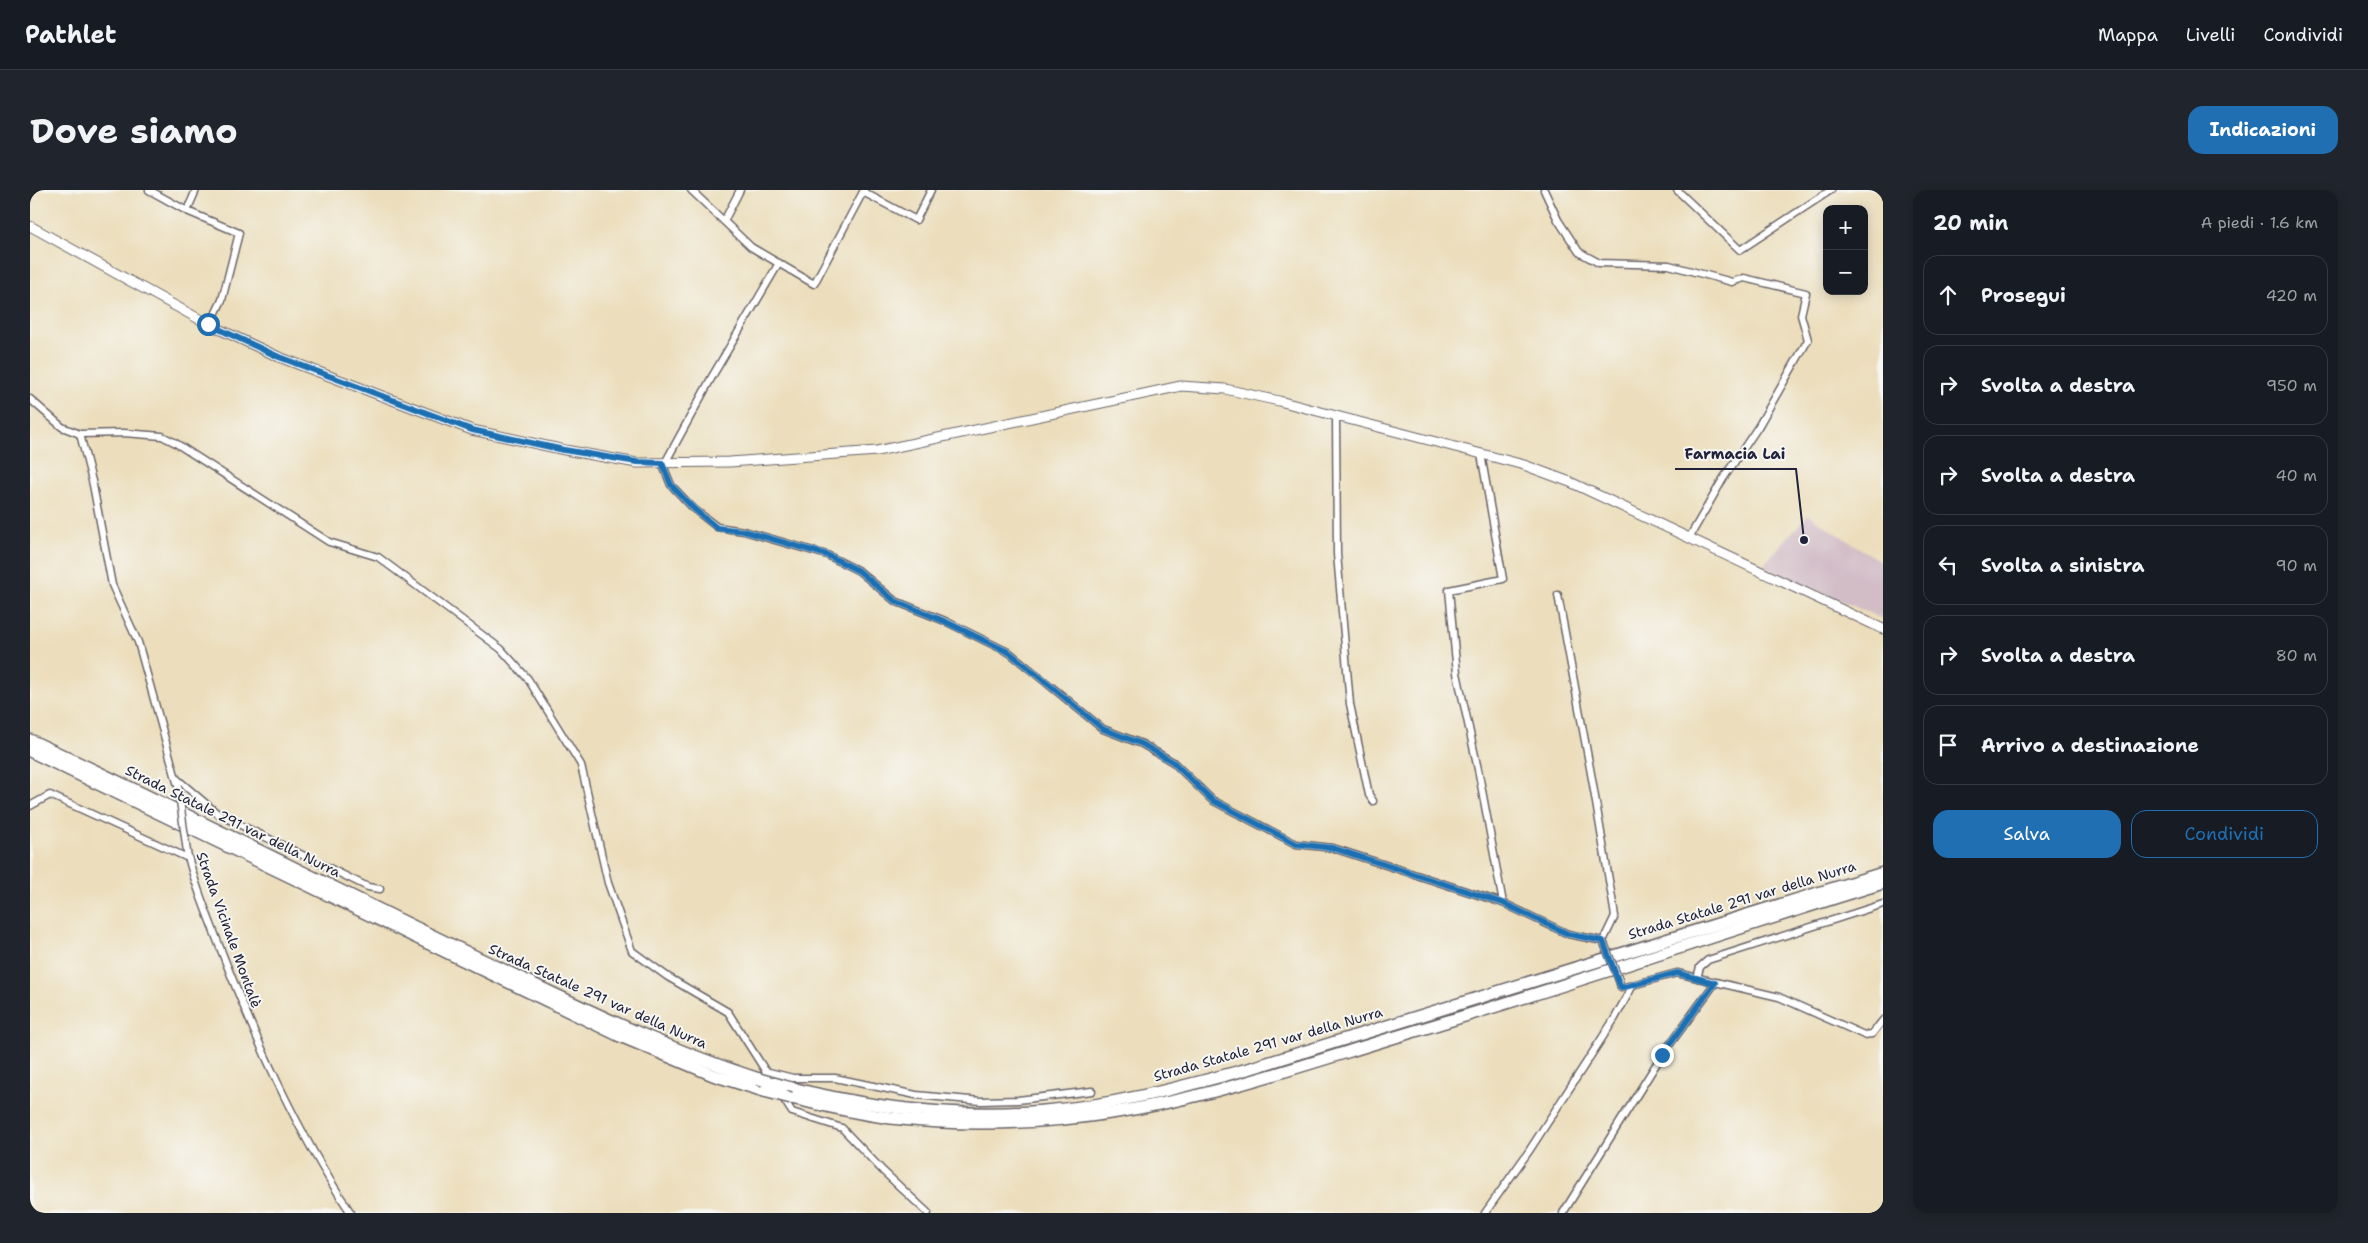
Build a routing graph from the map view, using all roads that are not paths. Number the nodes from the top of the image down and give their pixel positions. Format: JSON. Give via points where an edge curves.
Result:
{"nodes":[{"id":1,"x":149,"y":190,"type":"edge"},
{"id":2,"x":196,"y":190,"type":"edge"},
{"id":3,"x":691,"y":190,"type":"edge"},
{"id":4,"x":740,"y":190,"type":"edge"},
{"id":5,"x":931,"y":190,"type":"edge"},
{"id":6,"x":1544,"y":190,"type":"edge"},
{"id":7,"x":1677,"y":190,"type":"edge"},
{"id":8,"x":1831,"y":190,"type":"edge"},
{"id":9,"x":864,"y":191,"type":"edge"},
{"id":10,"x":187,"y":211,"type":"junction"},
{"id":11,"x":724,"y":221,"type":"junction"},
{"id":12,"x":30,"y":226,"type":"edge"},
{"id":13,"x":779,"y":263,"type":"junction"},
{"id":14,"x":210,"y":325,"type":"junction"},
{"id":15,"x":30,"y":399,"type":"edge"},
{"id":16,"x":1336,"y":416,"type":"junction"},
{"id":17,"x":80,"y":434,"type":"junction"},
{"id":18,"x":1482,"y":454,"type":"junction"},
{"id":19,"x":664,"y":463,"type":"junction"},
{"id":20,"x":1689,"y":538,"type":"junction"},
{"id":21,"x":1558,"y":595,"type":"dead end"},
{"id":22,"x":1883,"y":629,"type":"edge"},
{"id":23,"x":30,"y":740,"type":"edge"},
{"id":24,"x":30,"y":752,"type":"edge"},
{"id":25,"x":177,"y":782,"type":"junction"},
{"id":26,"x":1373,"y":801,"type":"dead end"},
{"id":27,"x":30,"y":806,"type":"edge"},
{"id":28,"x":188,"y":855,"type":"junction"},
{"id":29,"x":1883,"y":873,"type":"edge"},
{"id":30,"x":1883,"y":884,"type":"edge"},
{"id":31,"x":380,"y":889,"type":"dead end"},
{"id":32,"x":1503,"y":903,"type":"junction"},
{"id":33,"x":1883,"y":904,"type":"edge"},
{"id":34,"x":1603,"y":941,"type":"junction"},
{"id":35,"x":1697,"y":978,"type":"junction"},
{"id":36,"x":1715,"y":983,"type":"junction"},
{"id":37,"x":1633,"y":985,"type":"junction"},
{"id":38,"x":1883,"y":1020,"type":"edge"},
{"id":39,"x":762,"y":1075,"type":"junction"},
{"id":40,"x":1092,"y":1091,"type":"dead end"},
{"id":41,"x":351,"y":1213,"type":"edge"},
{"id":42,"x":928,"y":1213,"type":"edge"},
{"id":43,"x":1485,"y":1213,"type":"edge"},
{"id":44,"x":1564,"y":1213,"type":"edge"}],
"edges":[{"from":1,"to":10,"type":"street"},
{"from":2,"to":10,"type":"street"},
{"from":3,"to":11,"type":"street"},
{"from":4,"to":11,"type":"street"},
{"from":5,"to":9,"type":"street","via":[[916,220]]},
{"from":6,"to":20,"type":"street","via":[[1558,220],[1579,252],[1599,263],[1668,266],[1732,282],[1744,278],[1806,293],[1800,315],[1808,340]]},
{"from":7,"to":8,"type":"street","via":[[1740,250]]},
{"from":9,"to":13,"type":"street","via":[[814,284]]},
{"from":10,"to":14,"type":"street","via":[[239,233],[222,300]]},
{"from":11,"to":13,"type":"street","via":[[751,247]]},
{"from":12,"to":14,"type":"street"},
{"from":13,"to":19,"type":"street"},
{"from":14,"to":19,"type":"street","via":[[279,357],[472,430],[564,450]]},
{"from":15,"to":17,"type":"street","via":[[62,427]]},
{"from":16,"to":18,"type":"street"},
{"from":16,"to":19,"type":"street","via":[[1225,389],[1181,386],[877,451],[730,462]]},
{"from":16,"to":26,"type":"street","via":[[1337,554],[1350,704],[1369,795]]},
{"from":17,"to":25,"type":"street","name":"Strada Vicinale Montalè","via":[[112,585],[138,642]]},
{"from":17,"to":39,"type":"street","via":[[162,436],[174,442],[329,542],[378,557],[502,649],[528,680],[581,766],[608,883],[632,951],[668,978],[728,1012]]},
{"from":18,"to":20,"type":"street","via":[[1570,482]]},
{"from":18,"to":32,"type":"street","via":[[1503,579],[1449,590],[1457,673]]},
{"from":19,"to":32,"type":"street","via":[[671,485],[717,528],[744,531],[827,555],[859,571],[895,601],[1010,653],[1103,729],[1142,744],[1173,762],[1212,800],[1229,809],[1296,844],[1333,848]]},
{"from":20,"to":22,"type":"street"},
{"from":21,"to":34,"type":"street","via":[[1615,916]]},
{"from":23,"to":39,"type":"highway","name":"Strada Statale 291 var della Nurra","via":[[600,1016],[717,1065]]},
{"from":24,"to":30,"type":"highway","name":"Strada Statale 291 var della Nurra","bridge":true,"via":[[620,1036],[713,1075],[791,1098],[890,1118],[1036,1122],[1149,1107],[1251,1081],[1476,1013]]},
{"from":25,"to":28,"type":"street","name":"Strada Vicinale Montalè","bridge":true},
{"from":25,"to":31,"type":"street","via":[[218,814],[368,887]]},
{"from":27,"to":28,"type":"street","via":[[50,795]]},
{"from":28,"to":41,"type":"street","name":"Strada Vicinale Montalè","via":[[242,1005],[321,1168]]},
{"from":29,"to":39,"type":"highway","name":"Strada Statale 291 var della Nurra","bridge":true,"via":[[1166,1092],[1044,1111],[963,1112],[847,1101],[784,1086]]},
{"from":32,"to":34,"type":"street","via":[[1568,934]]},
{"from":33,"to":35,"type":"street","via":[[1708,960],[1700,967]]},
{"from":34,"to":37,"type":"street","bridge":true,"via":[[1621,988]]},
{"from":35,"to":36,"type":"street"},
{"from":35,"to":37,"type":"street","via":[[1677,973]]},
{"from":36,"to":38,"type":"street","via":[[1779,997],[1864,1035],[1872,1034]]},
{"from":36,"to":44,"type":"street","via":[[1662,1055]]},
{"from":37,"to":43,"type":"street","via":[[1615,1018]]},
{"from":39,"to":40,"type":"street","via":[[835,1078],[916,1095],[981,1101]]},
{"from":39,"to":42,"type":"street","via":[[792,1112],[842,1128]]}]}
